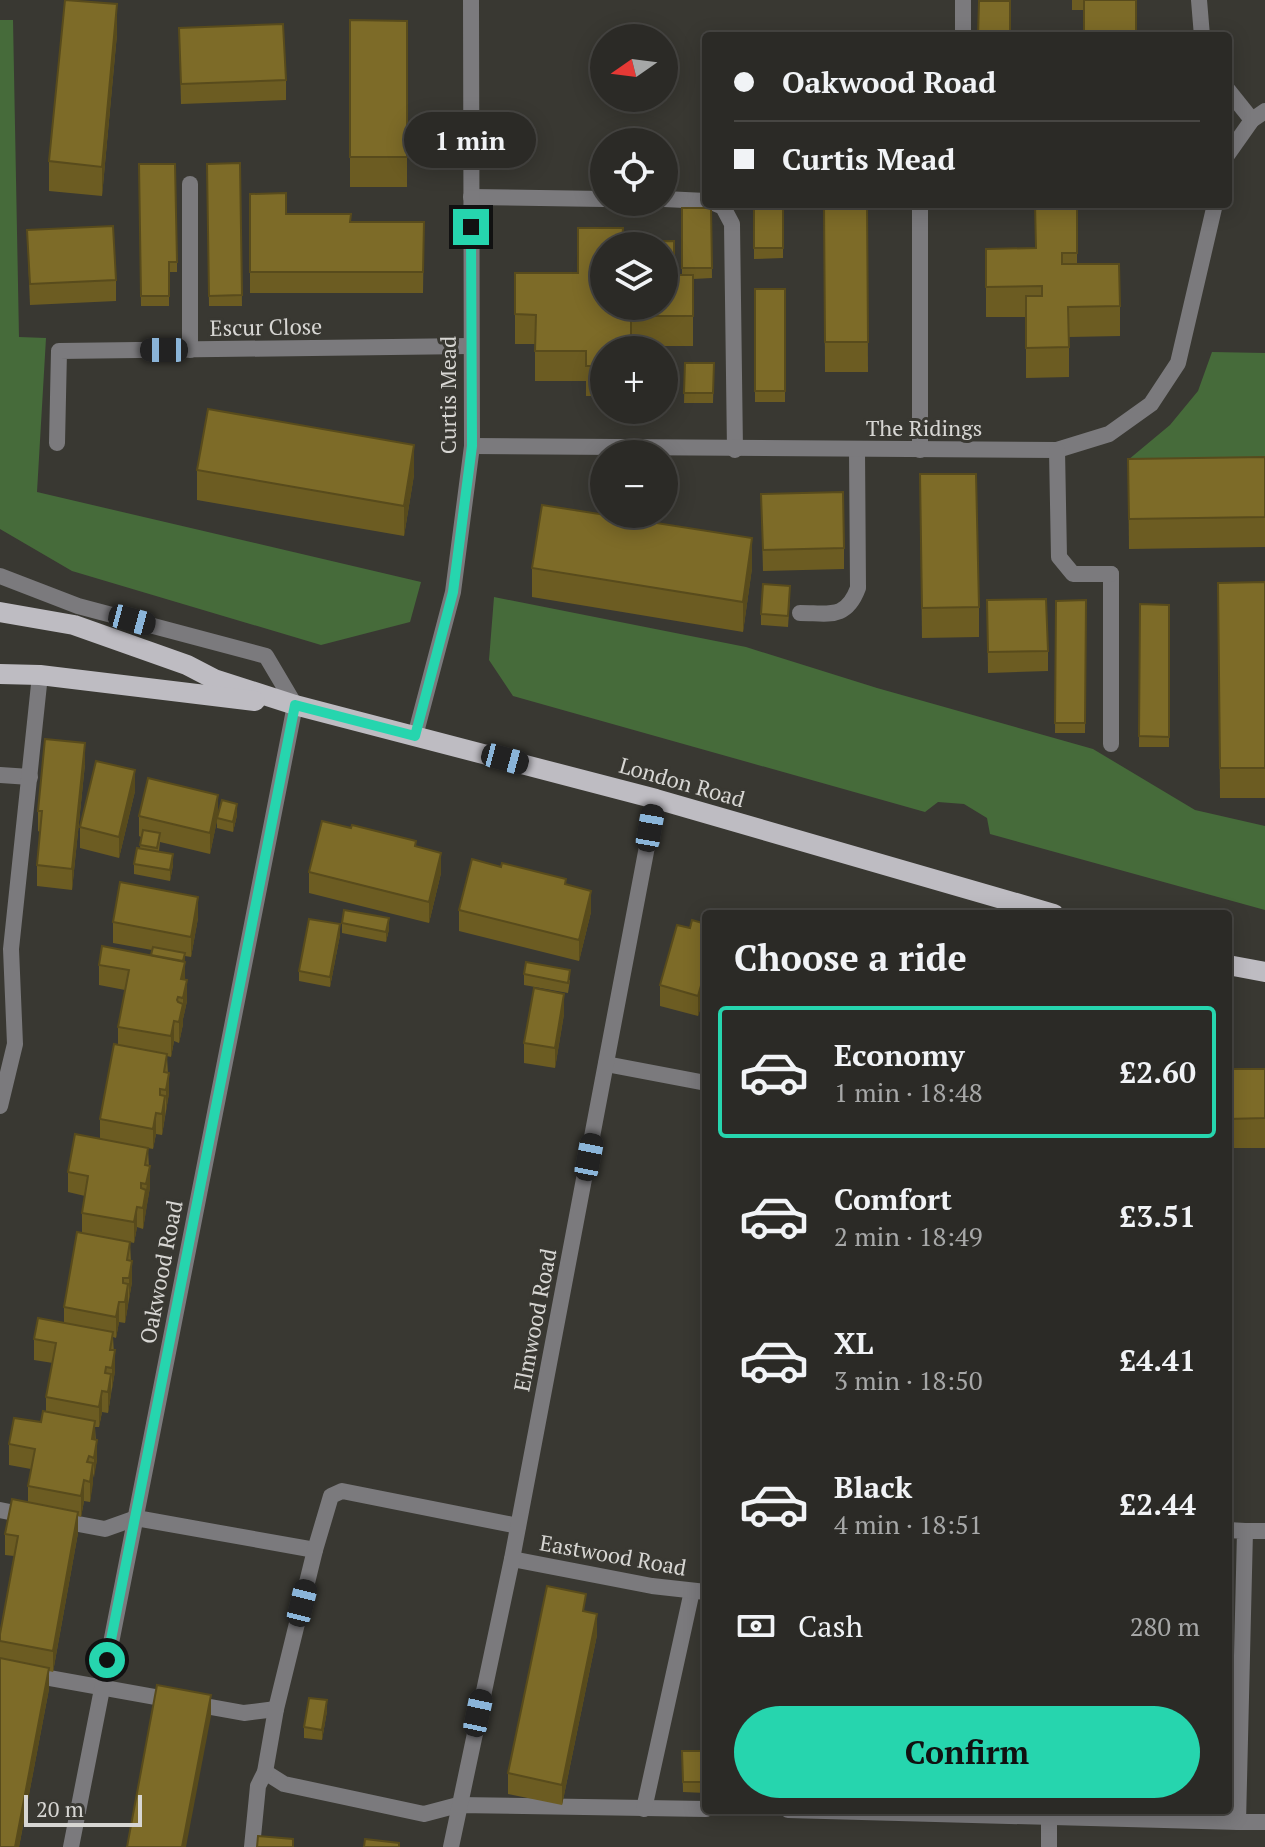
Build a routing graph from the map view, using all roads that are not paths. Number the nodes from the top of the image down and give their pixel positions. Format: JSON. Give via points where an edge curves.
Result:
{"nodes":[{"id":1,"x":471,"y":0,"type":"edge"},
{"id":2,"x":963,"y":0,"type":"edge"},
{"id":3,"x":1199,"y":0,"type":"edge"},
{"id":4,"x":963,"y":32,"type":"edge"},
{"id":5,"x":1202,"y":32,"type":"edge"},
{"id":6,"x":1232,"y":93,"type":"edge"},
{"id":7,"x":1258,"y":116,"type":"edge"},
{"id":8,"x":1232,"y":149,"type":"edge"},
{"id":9,"x":190,"y":184,"type":"dead end"},
{"id":10,"x":471,"y":197,"type":"junction"},
{"id":11,"x":590,"y":199,"type":"edge"},
{"id":12,"x":678,"y":200,"type":"edge"},
{"id":13,"x":702,"y":201,"type":"edge"},
{"id":14,"x":724,"y":208,"type":"edge"},
{"id":15,"x":920,"y":208,"type":"edge"},
{"id":16,"x":1214,"y":208,"type":"edge"},
{"id":17,"x":470,"y":346,"type":"junction"},
{"id":18,"x":190,"y":350,"type":"junction"},
{"id":19,"x":57,"y":443,"type":"dead end"},
{"id":20,"x":472,"y":446,"type":"junction"},
{"id":21,"x":735,"y":450,"type":"junction"},
{"id":22,"x":857,"y":450,"type":"junction"},
{"id":23,"x":920,"y":450,"type":"junction"},
{"id":24,"x":1057,"y":450,"type":"junction"},
{"id":25,"x":0,"y":576,"type":"edge"},
{"id":26,"x":0,"y":612,"type":"edge"},
{"id":27,"x":800,"y":613,"type":"dead end"},
{"id":28,"x":0,"y":674,"type":"edge"},
{"id":29,"x":40,"y":675,"type":"junction"},
{"id":30,"x":295,"y":705,"type":"junction"},
{"id":31,"x":415,"y":736,"type":"junction"},
{"id":32,"x":1111,"y":744,"type":"dead end"},
{"id":33,"x":0,"y":775,"type":"edge"},
{"id":34,"x":30,"y":777,"type":"junction"},
{"id":35,"x":656,"y":799,"type":"junction"},
{"id":36,"x":1040,"y":910,"type":"edge"},
{"id":37,"x":1232,"y":966,"type":"edge"},
{"id":38,"x":1265,"y":972,"type":"edge"},
{"id":39,"x":606,"y":1064,"type":"junction"},
{"id":40,"x":702,"y":1082,"type":"edge"},
{"id":41,"x":0,"y":1106,"type":"edge"},
{"id":42,"x":0,"y":1510,"type":"edge"},
{"id":43,"x":136,"y":1518,"type":"junction"},
{"id":44,"x":518,"y":1526,"type":"junction"},
{"id":45,"x":1232,"y":1530,"type":"edge"},
{"id":46,"x":1245,"y":1531,"type":"junction"},
{"id":47,"x":1265,"y":1531,"type":"edge"},
{"id":48,"x":315,"y":1550,"type":"junction"},
{"id":49,"x":512,"y":1559,"type":"junction"},
{"id":50,"x":699,"y":1592,"type":"edge"},
{"id":51,"x":0,"y":1669,"type":"edge"},
{"id":52,"x":101,"y":1689,"type":"junction"},
{"id":53,"x":276,"y":1709,"type":"junction"},
{"id":54,"x":265,"y":1772,"type":"junction"},
{"id":55,"x":458,"y":1805,"type":"junction"},
{"id":56,"x":644,"y":1809,"type":"junction"},
{"id":57,"x":702,"y":1809,"type":"edge"},
{"id":58,"x":1049,"y":1814,"type":"edge"},
{"id":59,"x":1238,"y":1822,"type":"junction"},
{"id":60,"x":1265,"y":1822,"type":"edge"},
{"id":61,"x":71,"y":1847,"type":"edge"},
{"id":62,"x":252,"y":1847,"type":"edge"},
{"id":63,"x":451,"y":1847,"type":"edge"},
{"id":64,"x":1049,"y":1847,"type":"edge"}],
"edges":[{"from":1,"to":10,"type":"street","name":"Curtis Mead"},
{"from":2,"to":4,"type":"street"},
{"from":3,"to":5,"type":"street"},
{"from":6,"to":7,"type":"street"},
{"from":7,"to":8,"type":"street"},
{"from":9,"to":18,"type":"street"},
{"from":10,"to":11,"type":"street"},
{"from":10,"to":17,"type":"street","name":"Curtis Mead"},
{"from":12,"to":13,"type":"street"},
{"from":14,"to":21,"type":"street","via":[[732,224]]},
{"from":15,"to":23,"type":"street"},
{"from":16,"to":24,"type":"street","name":"The Ridings","via":[[1178,363],[1151,404],[1109,434]]},
{"from":17,"to":18,"type":"street","name":"Escur Close"},
{"from":17,"to":20,"type":"street","name":"Curtis Mead"},
{"from":18,"to":19,"type":"street","name":"Escur Close","via":[[59,351]]},
{"from":20,"to":21,"type":"street","name":"The Ridings"},
{"from":20,"to":31,"type":"street","name":"Curtis Mead","via":[[453,592]]},
{"from":21,"to":22,"type":"street","name":"The Ridings"},
{"from":22,"to":23,"type":"street","name":"The Ridings"},
{"from":22,"to":27,"type":"street","via":[[858,588],[852,603],[839,613]]},
{"from":23,"to":24,"type":"street","name":"The Ridings"},
{"from":24,"to":32,"type":"street","via":[[1059,557],[1073,574],[1111,574]]},
{"from":25,"to":30,"type":"street","via":[[78,606],[266,656]]},
{"from":26,"to":30,"type":"main road","name":"London Road","via":[[74,625]]},
{"from":28,"to":29,"type":"main road","name":"London Road"},
{"from":29,"to":30,"type":"main road","name":"London Road"},
{"from":29,"to":34,"type":"street"},
{"from":30,"to":31,"type":"main road","name":"London Road"},
{"from":30,"to":43,"type":"street","name":"Oakwood Road"},
{"from":31,"to":35,"type":"main road","name":"London Road"},
{"from":33,"to":34,"type":"street"},
{"from":34,"to":41,"type":"street","via":[[11,949],[15,1044]]},
{"from":35,"to":36,"type":"main road","name":"London Road"},
{"from":35,"to":39,"type":"street","name":"Elmwood Road"},
{"from":37,"to":38,"type":"main road"},
{"from":39,"to":40,"type":"street"},
{"from":39,"to":44,"type":"street","name":"Elmwood Road"},
{"from":42,"to":43,"type":"street","via":[[105,1529]]},
{"from":43,"to":48,"type":"street"},
{"from":43,"to":52,"type":"street","name":"Oakwood Road"},
{"from":44,"to":48,"type":"street","via":[[342,1491],[331,1496]]},
{"from":44,"to":49,"type":"street","name":"Elmwood Road"},
{"from":45,"to":46,"type":"street"},
{"from":46,"to":47,"type":"street"},
{"from":46,"to":59,"type":"street"},
{"from":48,"to":53,"type":"street"},
{"from":49,"to":50,"type":"street","name":"Eastwood Road"},
{"from":49,"to":55,"type":"street","name":"Elmwood Road"},
{"from":50,"to":56,"type":"street"},
{"from":51,"to":52,"type":"street"},
{"from":52,"to":53,"type":"street","via":[[244,1713]]},
{"from":52,"to":61,"type":"street","name":"Oakwood Road"},
{"from":53,"to":54,"type":"street"},
{"from":54,"to":55,"type":"street","via":[[284,1784],[424,1814]]},
{"from":54,"to":62,"type":"street","via":[[258,1786]]},
{"from":55,"to":56,"type":"street"},
{"from":55,"to":63,"type":"street","name":"Elmwood Road"},
{"from":56,"to":57,"type":"street"},
{"from":58,"to":59,"type":"street"},
{"from":58,"to":64,"type":"street"},
{"from":59,"to":60,"type":"street"}]}
